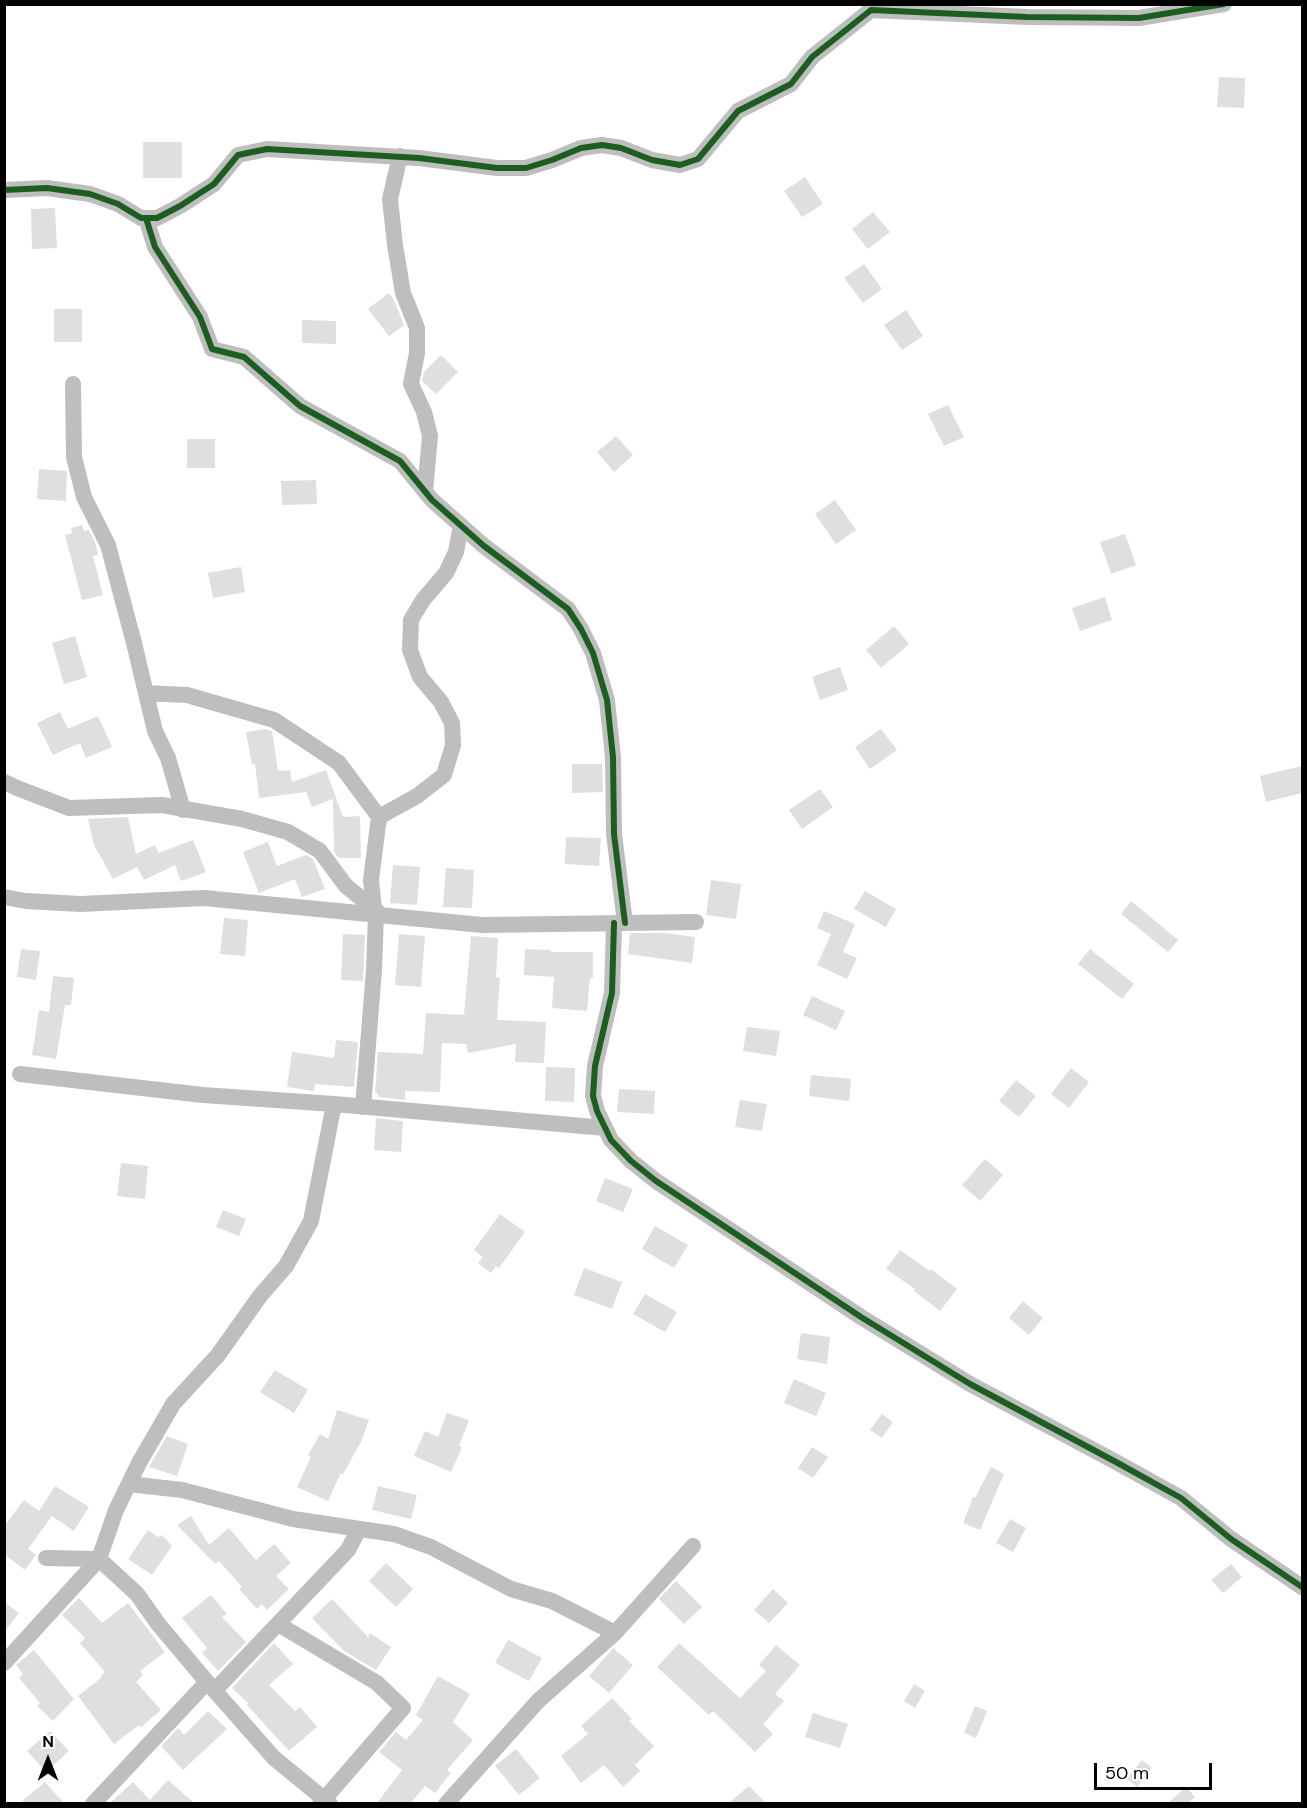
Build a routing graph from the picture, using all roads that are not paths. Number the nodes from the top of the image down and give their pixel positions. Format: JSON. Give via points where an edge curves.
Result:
{"nodes":[{"id":1,"x":1224,"y":4,"type":"edge"},
{"id":2,"x":400,"y":156,"type":"junction"},
{"id":3,"x":4,"y":190,"type":"edge"},
{"id":4,"x":146,"y":218,"type":"junction"},
{"id":5,"x":73,"y":384,"type":"dead end"},
{"id":6,"x":425,"y":491,"type":"junction"},
{"id":7,"x":461,"y":525,"type":"junction"},
{"id":8,"x":146,"y":693,"type":"junction"},
{"id":9,"x":4,"y":782,"type":"edge"},
{"id":10,"x":183,"y":810,"type":"junction"},
{"id":11,"x":380,"y":817,"type":"junction"},
{"id":12,"x":4,"y":897,"type":"edge"},
{"id":13,"x":378,"y":913,"type":"junction"},
{"id":14,"x":696,"y":922,"type":"dead end"},
{"id":15,"x":619,"y":923,"type":"junction"},
{"id":16,"x":20,"y":1074,"type":"dead end"},
{"id":17,"x":334,"y":1104,"type":"junction"},
{"id":18,"x":363,"y":1107,"type":"junction"},
{"id":19,"x":605,"y":1128,"type":"junction"},
{"id":20,"x":129,"y":1484,"type":"junction"},
{"id":21,"x":359,"y":1529,"type":"junction"},
{"id":22,"x":693,"y":1546,"type":"dead end"},
{"id":23,"x":46,"y":1558,"type":"dead end"},
{"id":24,"x":99,"y":1559,"type":"junction"},
{"id":25,"x":1302,"y":1587,"type":"edge"},
{"id":26,"x":278,"y":1624,"type":"junction"},
{"id":27,"x":615,"y":1634,"type":"junction"},
{"id":28,"x":4,"y":1663,"type":"edge"},
{"id":29,"x":211,"y":1686,"type":"junction"},
{"id":30,"x":324,"y":1802,"type":"edge"},
{"id":31,"x":93,"y":1803,"type":"edge"},
{"id":32,"x":446,"y":1803,"type":"edge"}],
"edges":[{"from":1,"to":2,"type":"street","via":[[1139,18],[871,10],[812,57],[791,84],[738,111],[698,159],[680,165],[602,145],[581,147],[526,168]]},
{"from":2,"to":4,"type":"street","via":[[267,148],[238,155],[214,184],[157,218]]},
{"from":2,"to":6,"type":"street","via":[[390,199],[403,292],[417,328],[411,384],[430,436]]},
{"from":3,"to":4,"type":"street","via":[[47,188],[90,194]]},
{"from":4,"to":6,"type":"street","via":[[155,247],[200,317],[212,349],[244,357],[300,406],[400,460]]},
{"from":5,"to":8,"type":"street","via":[[74,457],[84,497],[108,545]]},
{"from":6,"to":7,"type":"street"},
{"from":7,"to":11,"type":"street","via":[[456,552],[446,573],[411,620],[410,650],[420,677],[452,723],[453,745],[444,776]]},
{"from":7,"to":15,"type":"street","via":[[568,609],[593,653],[606,699],[613,757]]},
{"from":8,"to":10,"type":"street","via":[[154,731],[168,758]]},
{"from":8,"to":11,"type":"street","via":[[187,695],[274,720],[339,763]]},
{"from":9,"to":10,"type":"street","via":[[69,808],[162,805]]},
{"from":10,"to":13,"type":"street","via":[[242,819],[288,832],[320,850],[346,886]]},
{"from":11,"to":13,"type":"street","via":[[371,880]]},
{"from":12,"to":13,"type":"street","via":[[81,904],[204,898]]},
{"from":13,"to":15,"type":"street","via":[[482,925]]},
{"from":13,"to":18,"type":"street"},
{"from":14,"to":15,"type":"street"},
{"from":15,"to":19,"type":"street","via":[[612,993],[594,1066],[593,1096]]},
{"from":16,"to":17,"type":"street","via":[[203,1095]]},
{"from":17,"to":18,"type":"street"},
{"from":17,"to":20,"type":"street","via":[[306,1230],[286,1266],[218,1355],[173,1404]]},
{"from":18,"to":19,"type":"street"},
{"from":19,"to":25,"type":"street","via":[[631,1161],[656,1181],[861,1317],[970,1384],[1181,1498],[1231,1539]]},
{"from":20,"to":21,"type":"street","via":[[182,1490],[293,1519]]},
{"from":20,"to":24,"type":"street"},
{"from":21,"to":26,"type":"street","via":[[348,1550]]},
{"from":21,"to":27,"type":"street","via":[[394,1534],[431,1547],[511,1589],[552,1601]]},
{"from":22,"to":27,"type":"street"},
{"from":23,"to":24,"type":"street"},
{"from":24,"to":28,"type":"street"},
{"from":24,"to":29,"type":"street","via":[[137,1594]]},
{"from":26,"to":29,"type":"street"},
{"from":26,"to":30,"type":"street","via":[[377,1683],[403,1708]]},
{"from":27,"to":32,"type":"street","via":[[538,1701]]},
{"from":29,"to":30,"type":"street","via":[[274,1758]]},
{"from":29,"to":31,"type":"street"}]}
